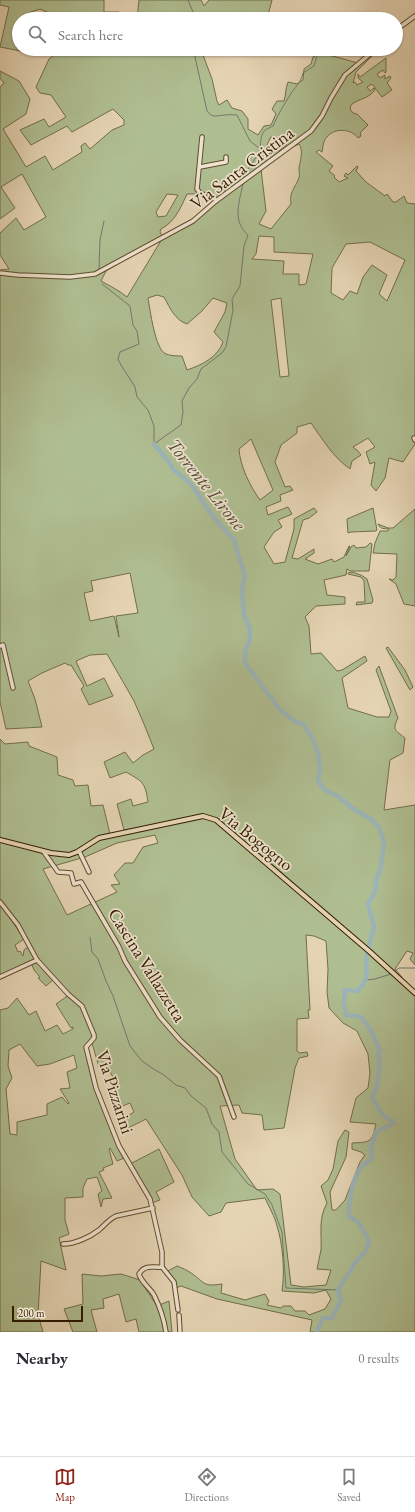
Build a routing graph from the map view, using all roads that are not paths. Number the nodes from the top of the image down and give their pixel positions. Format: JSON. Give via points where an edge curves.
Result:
{"nodes":[{"id":1,"x":415,"y":16,"type":"edge"},
{"id":2,"x":403,"y":25,"type":"edge"},
{"id":3,"x":368,"y":56,"type":"edge"},
{"id":4,"x":202,"y":137,"type":"dead end"},
{"id":5,"x":226,"y":157,"type":"dead end"},
{"id":6,"x":200,"y":167,"type":"junction"},
{"id":7,"x":216,"y":201,"type":"junction"},
{"id":8,"x":0,"y":273,"type":"edge"},
{"id":9,"x":2,"y":645,"type":"edge"},
{"id":10,"x":13,"y":688,"type":"dead end"},
{"id":11,"x":0,"y":840,"type":"edge"},
{"id":12,"x":43,"y":851,"type":"junction"},
{"id":13,"x":79,"y":851,"type":"junction"},
{"id":14,"x":89,"y":872,"type":"dead end"},
{"id":15,"x":0,"y":902,"type":"edge"},
{"id":16,"x":37,"y":960,"type":"junction"},
{"id":17,"x":1,"y":975,"type":"edge"},
{"id":18,"x":415,"y":992,"type":"edge"},
{"id":19,"x":234,"y":1117,"type":"dead end"},
{"id":20,"x":153,"y":1208,"type":"junction"},
{"id":21,"x":63,"y":1244,"type":"dead end"},
{"id":22,"x":162,"y":1267,"type":"junction"},
{"id":23,"x":178,"y":1309,"type":"dead end"},
{"id":24,"x":179,"y":1315,"type":"dead end"},
{"id":25,"x":166,"y":1332,"type":"edge"},
{"id":26,"x":180,"y":1332,"type":"edge"}],
"edges":[{"from":1,"to":2,"type":"street"},
{"from":3,"to":7,"type":"street","name":"Via Santa Cristina","via":[[345,75],[311,131]]},
{"from":4,"to":6,"type":"street"},
{"from":5,"to":6,"type":"street","via":[[226,162]]},
{"from":6,"to":7,"type":"street","via":[[198,192]]},
{"from":7,"to":8,"type":"street","name":"Via Santa Cristina","via":[[193,221],[95,274],[70,277]]},
{"from":9,"to":10,"type":"street"},
{"from":11,"to":12,"type":"main road","name":"Via Bogogno"},
{"from":12,"to":13,"type":"main road","name":"Via Bogogno","via":[[62,855]]},
{"from":12,"to":19,"type":"street","name":"Cascina Vallazzetta","via":[[58,872],[71,873],[74,884],[80,882],[160,1017],[180,1040],[219,1076]]},
{"from":13,"to":14,"type":"street"},
{"from":13,"to":18,"type":"main road","name":"Via Bogogno","via":[[99,838],[110,835],[203,816],[211,818]]},
{"from":15,"to":16,"type":"street","name":"Via Pizzarini","via":[[18,925]]},
{"from":16,"to":17,"type":"street"},
{"from":16,"to":20,"type":"street","name":"Via Pizzarini","via":[[82,1006],[94,1035],[86,1047],[96,1088],[119,1146]]},
{"from":20,"to":21,"type":"street","via":[[111,1218],[94,1234]]},
{"from":20,"to":22,"type":"street","name":"Via Pizzarini","via":[[162,1252]]},
{"from":22,"to":23,"type":"street","via":[[174,1282]]},
{"from":22,"to":25,"type":"street","via":[[145,1268],[139,1276],[154,1296]]},
{"from":24,"to":26,"type":"street"}]}
